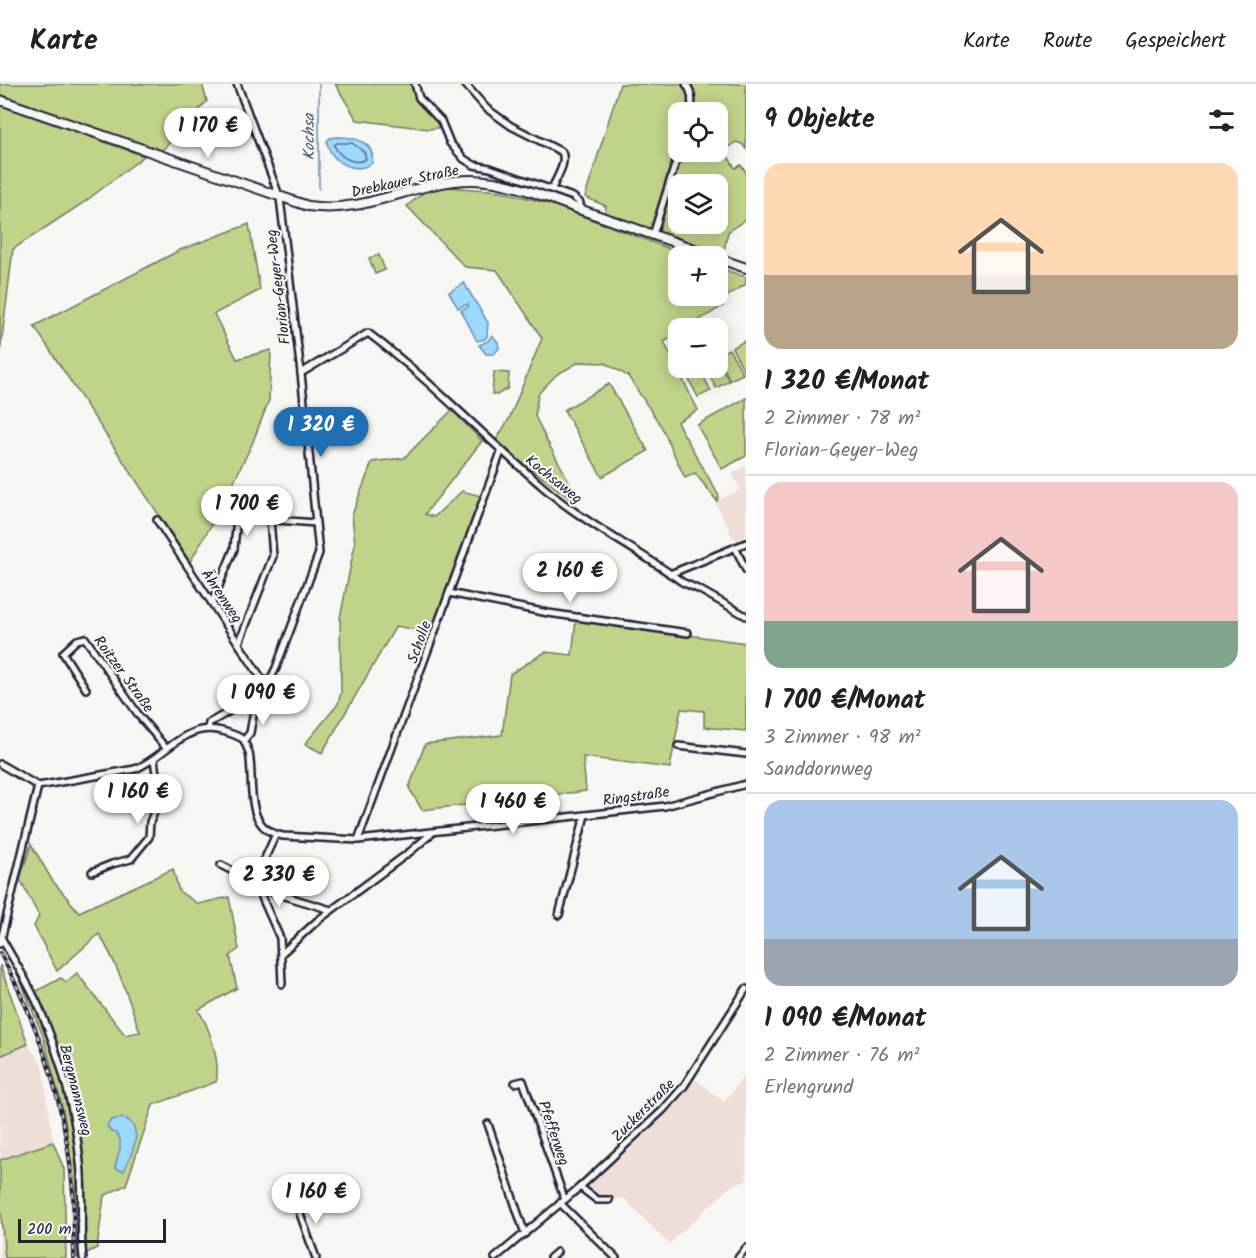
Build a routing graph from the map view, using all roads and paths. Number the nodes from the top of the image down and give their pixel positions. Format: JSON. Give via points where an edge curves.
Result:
{"nodes":[{"id":1,"x":237,"y":84,"type":"edge"},
{"id":2,"x":415,"y":84,"type":"edge"},
{"id":3,"x":465,"y":84,"type":"edge"},
{"id":4,"x":686,"y":84,"type":"edge"},
{"id":5,"x":0,"y":100,"type":"edge"},
{"id":6,"x":691,"y":102,"type":"edge"},
{"id":7,"x":676,"y":162,"type":"edge"},
{"id":8,"x":552,"y":189,"type":"junction"},
{"id":9,"x":280,"y":198,"type":"junction"},
{"id":10,"x":580,"y":209,"type":"junction"},
{"id":11,"x":653,"y":235,"type":"junction"},
{"id":12,"x":684,"y":246,"type":"edge"},
{"id":13,"x":728,"y":262,"type":"edge"},
{"id":14,"x":746,"y":268,"type":"edge"},
{"id":15,"x":301,"y":374,"type":"junction"},
{"id":16,"x":501,"y":452,"type":"junction"},
{"id":17,"x":270,"y":519,"type":"junction"},
{"id":18,"x":157,"y":520,"type":"dead end"},
{"id":19,"x":316,"y":523,"type":"junction"},
{"id":20,"x":746,"y":543,"type":"edge"},
{"id":21,"x":735,"y":547,"type":"junction"},
{"id":22,"x":746,"y":570,"type":"edge"},
{"id":23,"x":670,"y":574,"type":"junction"},
{"id":24,"x":449,"y":593,"type":"junction"},
{"id":25,"x":212,"y":603,"type":"junction"},
{"id":26,"x":746,"y":616,"type":"edge"},
{"id":27,"x":688,"y":633,"type":"dead end"},
{"id":28,"x":239,"y":643,"type":"junction"},
{"id":29,"x":268,"y":685,"type":"junction"},
{"id":30,"x":86,"y":689,"type":"dead end"},
{"id":31,"x":244,"y":703,"type":"dead end"},
{"id":32,"x":208,"y":729,"type":"junction"},
{"id":33,"x":244,"y":740,"type":"junction"},
{"id":34,"x":678,"y":746,"type":"dead end"},
{"id":35,"x":166,"y":748,"type":"junction"},
{"id":36,"x":746,"y":754,"type":"edge"},
{"id":37,"x":154,"y":759,"type":"junction"},
{"id":38,"x":0,"y":764,"type":"edge"},
{"id":39,"x":746,"y":783,"type":"edge"},
{"id":40,"x":39,"y":786,"type":"junction"},
{"id":41,"x":585,"y":815,"type":"junction"},
{"id":42,"x":433,"y":832,"type":"junction"},
{"id":43,"x":276,"y":834,"type":"junction"},
{"id":44,"x":358,"y":840,"type":"junction"},
{"id":45,"x":221,"y":865,"type":"dead end"},
{"id":46,"x":92,"y":872,"type":"dead end"},
{"id":47,"x":254,"y":882,"type":"junction"},
{"id":48,"x":331,"y":910,"type":"junction"},
{"id":49,"x":559,"y":915,"type":"dead end"},
{"id":50,"x":1,"y":941,"type":"edge"},
{"id":51,"x":282,"y":953,"type":"junction"},
{"id":52,"x":282,"y":984,"type":"dead end"},
{"id":53,"x":745,"y":994,"type":"edge"},
{"id":54,"x":515,"y":1083,"type":"dead end"},
{"id":55,"x":488,"y":1125,"type":"dead end"},
{"id":56,"x":580,"y":1186,"type":"junction"},
{"id":57,"x":295,"y":1200,"type":"dead end"},
{"id":58,"x":609,"y":1200,"type":"dead end"},
{"id":59,"x":563,"y":1201,"type":"junction"},
{"id":60,"x":525,"y":1234,"type":"junction"},
{"id":61,"x":746,"y":1248,"type":"edge"},
{"id":62,"x":557,"y":1252,"type":"dead end"},
{"id":63,"x":83,"y":1258,"type":"edge"},
{"id":64,"x":316,"y":1258,"type":"edge"},
{"id":65,"x":495,"y":1258,"type":"edge"},
{"id":66,"x":550,"y":1258,"type":"edge"},
{"id":67,"x":616,"y":1258,"type":"edge"},
{"id":68,"x":738,"y":1258,"type":"edge"}],
"edges":[{"from":1,"to":9,"type":"street","name":"Florian-Geyer-Weg"},
{"from":2,"to":8,"type":"street","via":[[419,98],[441,121],[450,143],[464,159]]},
{"from":3,"to":8,"type":"street","via":[[486,108],[510,126],[562,152],[563,164]]},
{"from":4,"to":6,"type":"street","via":[[691,90]]},
{"from":5,"to":9,"type":"street","name":"Drebkauer Straße"},
{"from":7,"to":11,"type":"street"},
{"from":8,"to":10,"type":"street","via":[[577,199]]},
{"from":9,"to":10,"type":"street","name":"Drebkauer Straße","via":[[324,209],[341,208],[474,180],[498,183]]},
{"from":9,"to":15,"type":"street","name":"Florian-Geyer-Weg"},
{"from":10,"to":11,"type":"street","name":"Drebkauer Straße"},
{"from":11,"to":12,"type":"street","name":"Drebkauer Straße"},
{"from":13,"to":14,"type":"street","name":"Drebkauer Straße"},
{"from":15,"to":16,"type":"street","name":"Kochsaweg","via":[[368,333]]},
{"from":15,"to":19,"type":"street","name":"Florian-Geyer-Weg"},
{"from":16,"to":23,"type":"street","name":"Kochsaweg","via":[[562,502]]},
{"from":16,"to":24,"type":"street","name":"Scholle"},
{"from":17,"to":19,"type":"street"},
{"from":17,"to":25,"type":"street","via":[[237,516],[234,549]]},
{"from":17,"to":28,"type":"street","via":[[273,556]]},
{"from":18,"to":25,"type":"street","name":"Ährenweg"},
{"from":19,"to":29,"type":"street","name":"Florian-Geyer-Weg","via":[[319,554]]},
{"from":20,"to":21,"type":"street"},
{"from":21,"to":22,"type":"street"},
{"from":21,"to":23,"type":"street"},
{"from":23,"to":26,"type":"street","name":"Kochsaweg"},
{"from":24,"to":27,"type":"street","via":[[548,613]]},
{"from":24,"to":44,"type":"street","name":"Scholle"},
{"from":25,"to":28,"type":"street","name":"Ährenweg"},
{"from":28,"to":29,"type":"street","name":"Ährenweg"},
{"from":29,"to":33,"type":"street","name":"Florian-Geyer-Weg","via":[[256,699]]},
{"from":30,"to":35,"type":"street","name":"Roitzer Straße","via":[[63,653],[85,638]]},
{"from":31,"to":32,"type":"street","via":[[209,723]]},
{"from":32,"to":33,"type":"street"},
{"from":32,"to":35,"type":"street","via":[[189,733]]},
{"from":33,"to":43,"type":"street","via":[[249,753],[251,799],[259,819]]},
{"from":34,"to":36,"type":"street"},
{"from":35,"to":37,"type":"street"},
{"from":37,"to":40,"type":"street","via":[[135,769]]},
{"from":37,"to":46,"type":"street","via":[[158,790],[149,837],[131,859]]},
{"from":38,"to":40,"type":"street"},
{"from":39,"to":41,"type":"street","name":"Ringstraße","via":[[665,806]]},
{"from":40,"to":50,"type":"street"},
{"from":41,"to":42,"type":"street","name":"Ringstraße"},
{"from":41,"to":49,"type":"street"},
{"from":42,"to":44,"type":"street","name":"Ringstraße"},
{"from":42,"to":48,"type":"street"},
{"from":43,"to":44,"type":"street","name":"Ringstraße"},
{"from":43,"to":47,"type":"street"},
{"from":45,"to":47,"type":"street"},
{"from":47,"to":48,"type":"street","via":[[272,892]]},
{"from":47,"to":51,"type":"street","via":[[280,938]]},
{"from":48,"to":51,"type":"street"},
{"from":50,"to":63,"type":"street","name":"Bergmannsweg","via":[[38,1006],[66,1088],[80,1159]]},
{"from":51,"to":52,"type":"street"},
{"from":53,"to":56,"type":"street","name":"Zuckerstraße","via":[[684,1086]]},
{"from":54,"to":59,"type":"street","name":"Pfefferweg","via":[[523,1081]]},
{"from":55,"to":60,"type":"street"},
{"from":56,"to":58,"type":"street","via":[[597,1200]]},
{"from":56,"to":59,"type":"street","name":"Zuckerstraße"},
{"from":57,"to":64,"type":"street"},
{"from":59,"to":60,"type":"street","name":"Zuckerstraße"},
{"from":59,"to":67,"type":"street"},
{"from":60,"to":65,"type":"street","name":"Zuckerstraße"},
{"from":61,"to":68,"type":"street"},
{"from":62,"to":66,"type":"street"}]}
